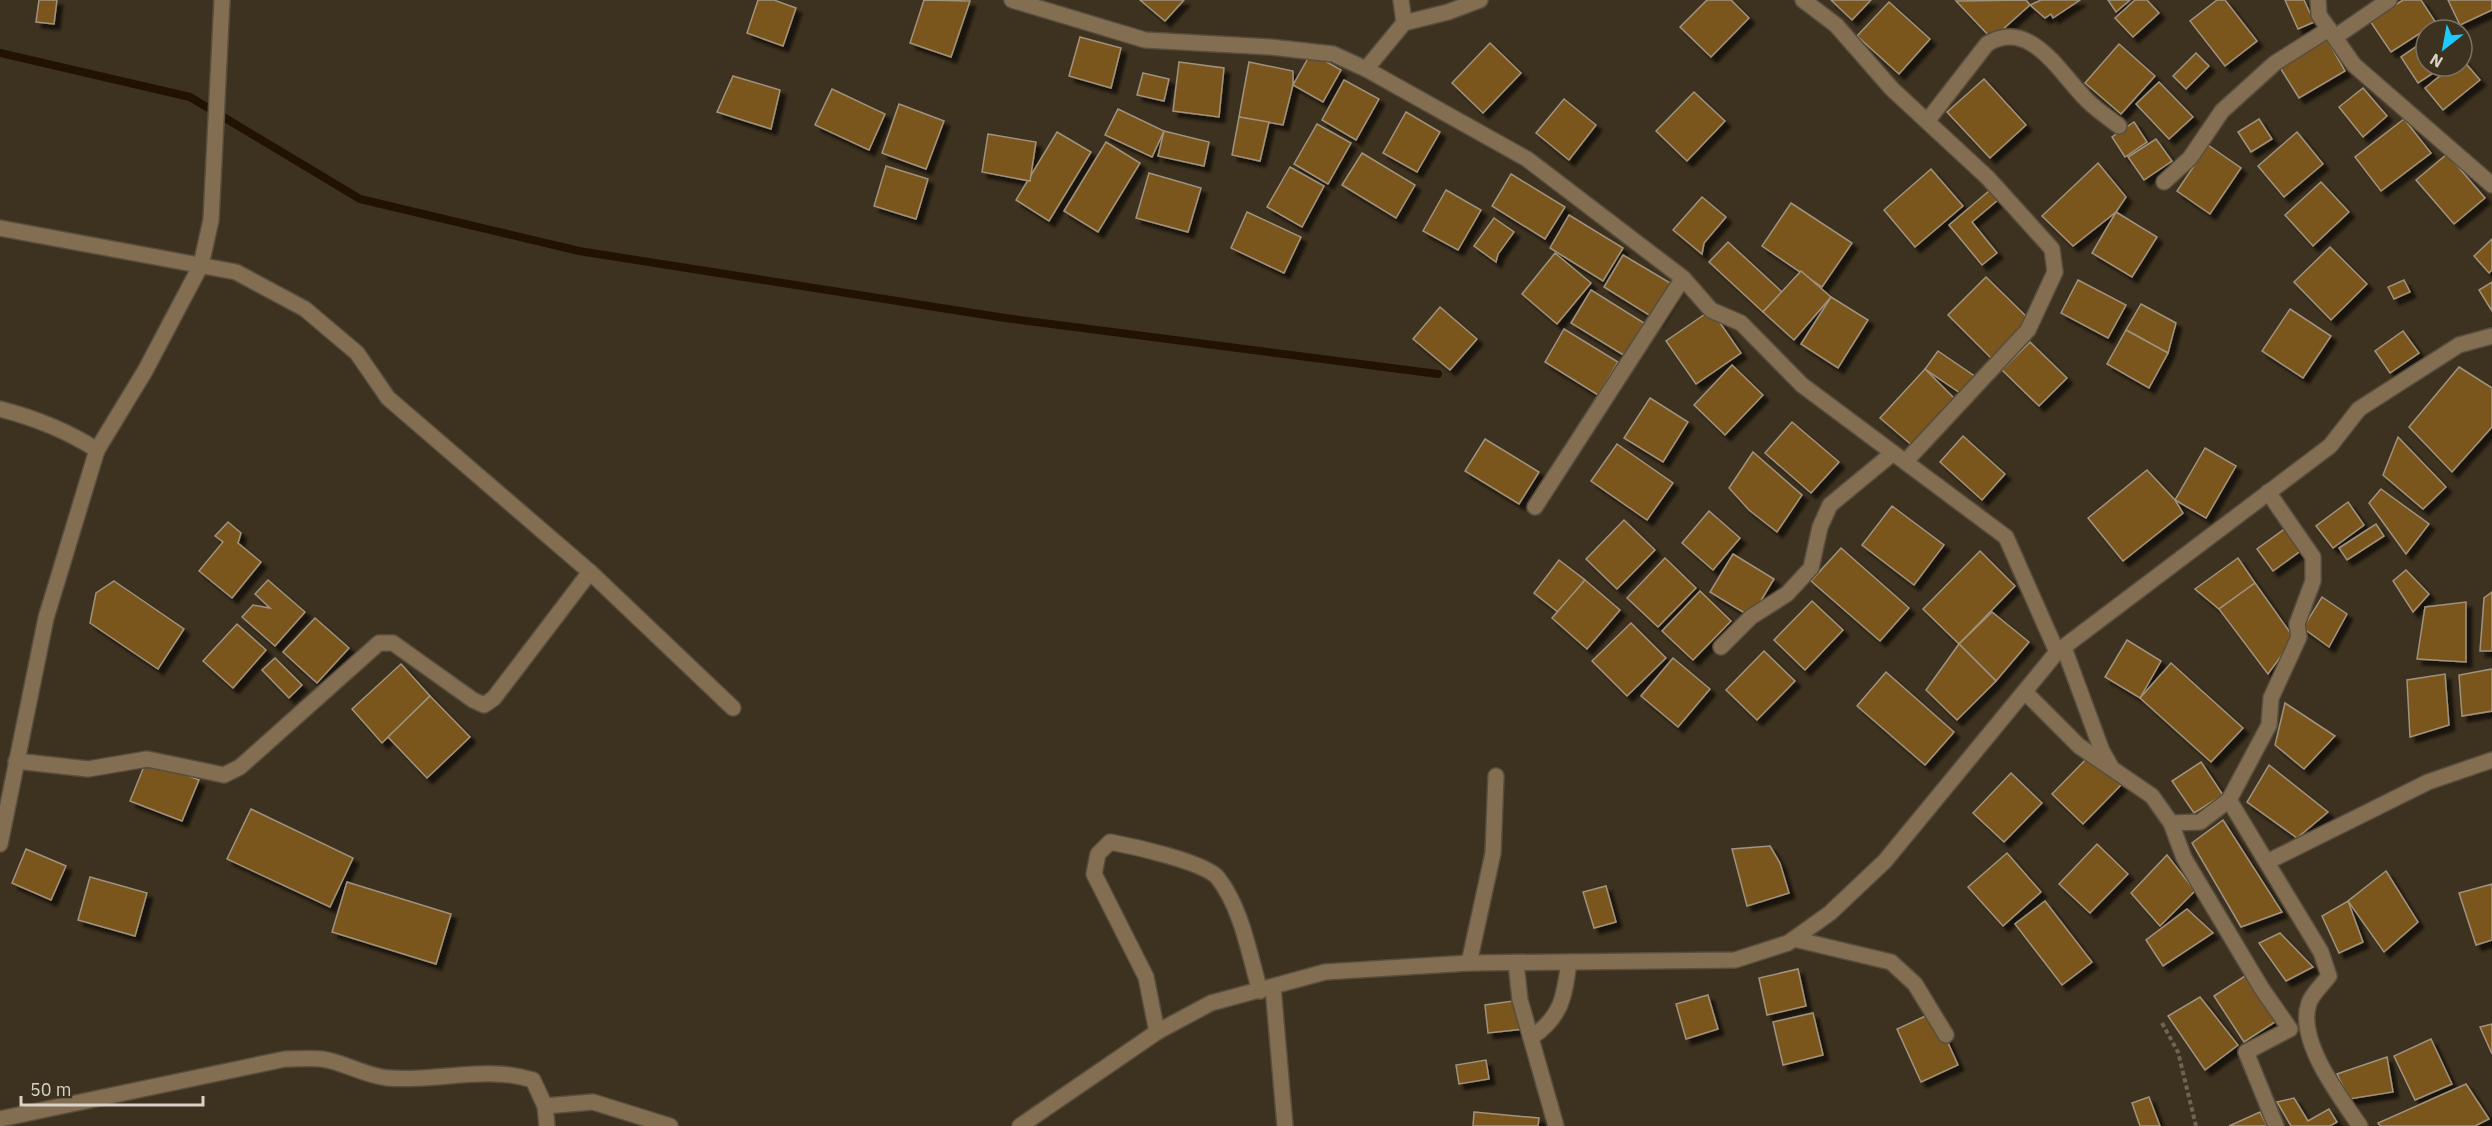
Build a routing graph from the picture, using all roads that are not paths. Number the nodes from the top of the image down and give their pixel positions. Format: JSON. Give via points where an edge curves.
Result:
{"nodes":[{"id":1,"x":222,"y":0,"type":"edge"},
{"id":2,"x":1012,"y":0,"type":"edge"},
{"id":3,"x":1401,"y":0,"type":"edge"},
{"id":4,"x":1480,"y":0,"type":"edge"},
{"id":5,"x":1803,"y":0,"type":"edge"},
{"id":6,"x":2318,"y":0,"type":"edge"},
{"id":7,"x":2388,"y":0,"type":"edge"},
{"id":8,"x":1404,"y":23,"type":"junction"},
{"id":9,"x":2332,"y":33,"type":"junction"},
{"id":10,"x":1366,"y":69,"type":"junction"},
{"id":11,"x":1928,"y":120,"type":"junction"},
{"id":12,"x":2119,"y":126,"type":"dead end"},
{"id":13,"x":2164,"y":182,"type":"dead end"},
{"id":14,"x":2492,"y":186,"type":"edge"},
{"id":15,"x":0,"y":228,"type":"edge"},
{"id":16,"x":201,"y":265,"type":"junction"},
{"id":17,"x":1683,"y":278,"type":"junction"},
{"id":18,"x":2492,"y":336,"type":"edge"},
{"id":19,"x":0,"y":409,"type":"edge"},
{"id":20,"x":97,"y":450,"type":"junction"},
{"id":21,"x":1900,"y":457,"type":"junction"},
{"id":22,"x":2268,"y":492,"type":"junction"},
{"id":23,"x":1535,"y":507,"type":"dead end"},
{"id":24,"x":590,"y":572,"type":"junction"},
{"id":25,"x":1721,"y":647,"type":"dead end"},
{"id":26,"x":2061,"y":650,"type":"junction"},
{"id":27,"x":2025,"y":692,"type":"junction"},
{"id":28,"x":733,"y":708,"type":"dead end"},
{"id":29,"x":2492,"y":760,"type":"edge"},
{"id":30,"x":16,"y":761,"type":"junction"},
{"id":31,"x":2114,"y":772,"type":"junction"},
{"id":32,"x":1496,"y":776,"type":"dead end"},
{"id":33,"x":2229,"y":800,"type":"junction"},
{"id":34,"x":2171,"y":823,"type":"junction"},
{"id":35,"x":0,"y":844,"type":"edge"},
{"id":36,"x":2267,"y":862,"type":"junction"},
{"id":37,"x":1794,"y":939,"type":"junction"},
{"id":38,"x":1569,"y":962,"type":"junction"},
{"id":39,"x":1469,"y":963,"type":"junction"},
{"id":40,"x":1516,"y":963,"type":"junction"},
{"id":41,"x":1266,"y":989,"type":"junction"},
{"id":42,"x":1157,"y":1032,"type":"junction"},
{"id":43,"x":1946,"y":1035,"type":"dead end"},
{"id":44,"x":1531,"y":1038,"type":"junction"},
{"id":45,"x":545,"y":1106,"type":"junction"},
{"id":46,"x":0,"y":1119,"type":"edge"},
{"id":47,"x":547,"y":1126,"type":"edge"},
{"id":48,"x":670,"y":1126,"type":"edge"},
{"id":49,"x":1020,"y":1126,"type":"edge"},
{"id":50,"x":1285,"y":1126,"type":"edge"},
{"id":51,"x":1556,"y":1126,"type":"edge"},
{"id":52,"x":2276,"y":1126,"type":"edge"},
{"id":53,"x":2360,"y":1126,"type":"edge"}],
"edges":[{"from":1,"to":16,"type":"street","via":[[210,220]]},
{"from":2,"to":10,"type":"street","via":[[1145,40],[1333,54]]},
{"from":3,"to":8,"type":"street"},
{"from":4,"to":8,"type":"street"},
{"from":5,"to":11,"type":"street","via":[[1836,24],[1892,89]]},
{"from":6,"to":9,"type":"street","via":[[2319,15]]},
{"from":7,"to":9,"type":"street"},
{"from":8,"to":10,"type":"street"},
{"from":9,"to":13,"type":"street","via":[[2275,63],[2222,111],[2190,158]]},
{"from":9,"to":14,"type":"street","via":[[2354,65]]},
{"from":10,"to":17,"type":"street","via":[[1527,159]]},
{"from":11,"to":12,"type":"street","via":[[1987,44],[1999,36],[2014,35],[2037,46],[2084,97]]},
{"from":11,"to":21,"type":"street","via":[[2034,226],[2052,249],[2055,272],[2028,330]]},
{"from":15,"to":16,"type":"street"},
{"from":16,"to":20,"type":"street","via":[[145,371]]},
{"from":16,"to":24,"type":"street","via":[[236,272],[305,309],[357,353],[388,398]]},
{"from":17,"to":21,"type":"street","via":[[1711,310],[1741,323],[1802,385]]},
{"from":17,"to":23,"type":"street"},
{"from":18,"to":22,"type":"street","via":[[2458,345],[2359,409],[2330,446]]},
{"from":19,"to":20,"type":"street","via":[[30,416]]},
{"from":20,"to":30,"type":"street","via":[[46,618]]},
{"from":21,"to":25,"type":"street","via":[[1830,505],[1820,527],[1811,568],[1787,594],[1751,617]]},
{"from":21,"to":26,"type":"street","via":[[2006,537]]},
{"from":22,"to":26,"type":"street"},
{"from":22,"to":33,"type":"street","via":[[2313,557],[2313,581],[2297,624],[2299,637],[2271,698],[2269,725]]},
{"from":24,"to":28,"type":"street"},
{"from":24,"to":30,"type":"street","via":[[494,698],[484,705],[393,643],[379,643],[240,767],[224,775],[147,759],[88,769]]},
{"from":26,"to":27,"type":"street"},
{"from":26,"to":31,"type":"street"},
{"from":27,"to":31,"type":"street","via":[[2079,746]]},
{"from":27,"to":37,"type":"street","via":[[1886,861]]},
{"from":29,"to":36,"type":"street","via":[[2428,782]]},
{"from":30,"to":35,"type":"street"},
{"from":31,"to":34,"type":"street","via":[[2152,796]]},
{"from":32,"to":39,"type":"street","via":[[1493,853]]},
{"from":33,"to":34,"type":"street","via":[[2200,822]]},
{"from":33,"to":36,"type":"street"},
{"from":34,"to":52,"type":"street","via":[[2184,858],[2290,1029],[2246,1052]]},
{"from":36,"to":53,"type":"street","via":[[2321,952],[2328,976],[2309,1002],[2307,1022],[2318,1064]]},
{"from":37,"to":38,"type":"street","via":[[1735,960]]},
{"from":37,"to":43,"type":"street","via":[[1891,962],[1915,984]]},
{"from":38,"to":40,"type":"street"},
{"from":38,"to":44,"type":"street","via":[[1563,1003],[1547,1027]]},
{"from":39,"to":40,"type":"street"},
{"from":39,"to":41,"type":"street","via":[[1325,972]]},
{"from":40,"to":44,"type":"street","via":[[1520,1000]]},
{"from":41,"to":42,"type":"street","via":[[1211,1003]]},
{"from":41,"to":42,"type":"street","via":[[1237,913],[1217,876],[1162,852],[1110,842],[1098,854],[1094,874],[1146,977]]},
{"from":41,"to":50,"type":"street"},
{"from":42,"to":49,"type":"street"},
{"from":44,"to":51,"type":"street"},
{"from":45,"to":46,"type":"street","via":[[533,1080],[513,1074],[456,1074],[413,1080],[384,1077],[322,1059],[285,1059]]},
{"from":45,"to":47,"type":"street"},
{"from":45,"to":48,"type":"street","via":[[593,1102]]}]}
